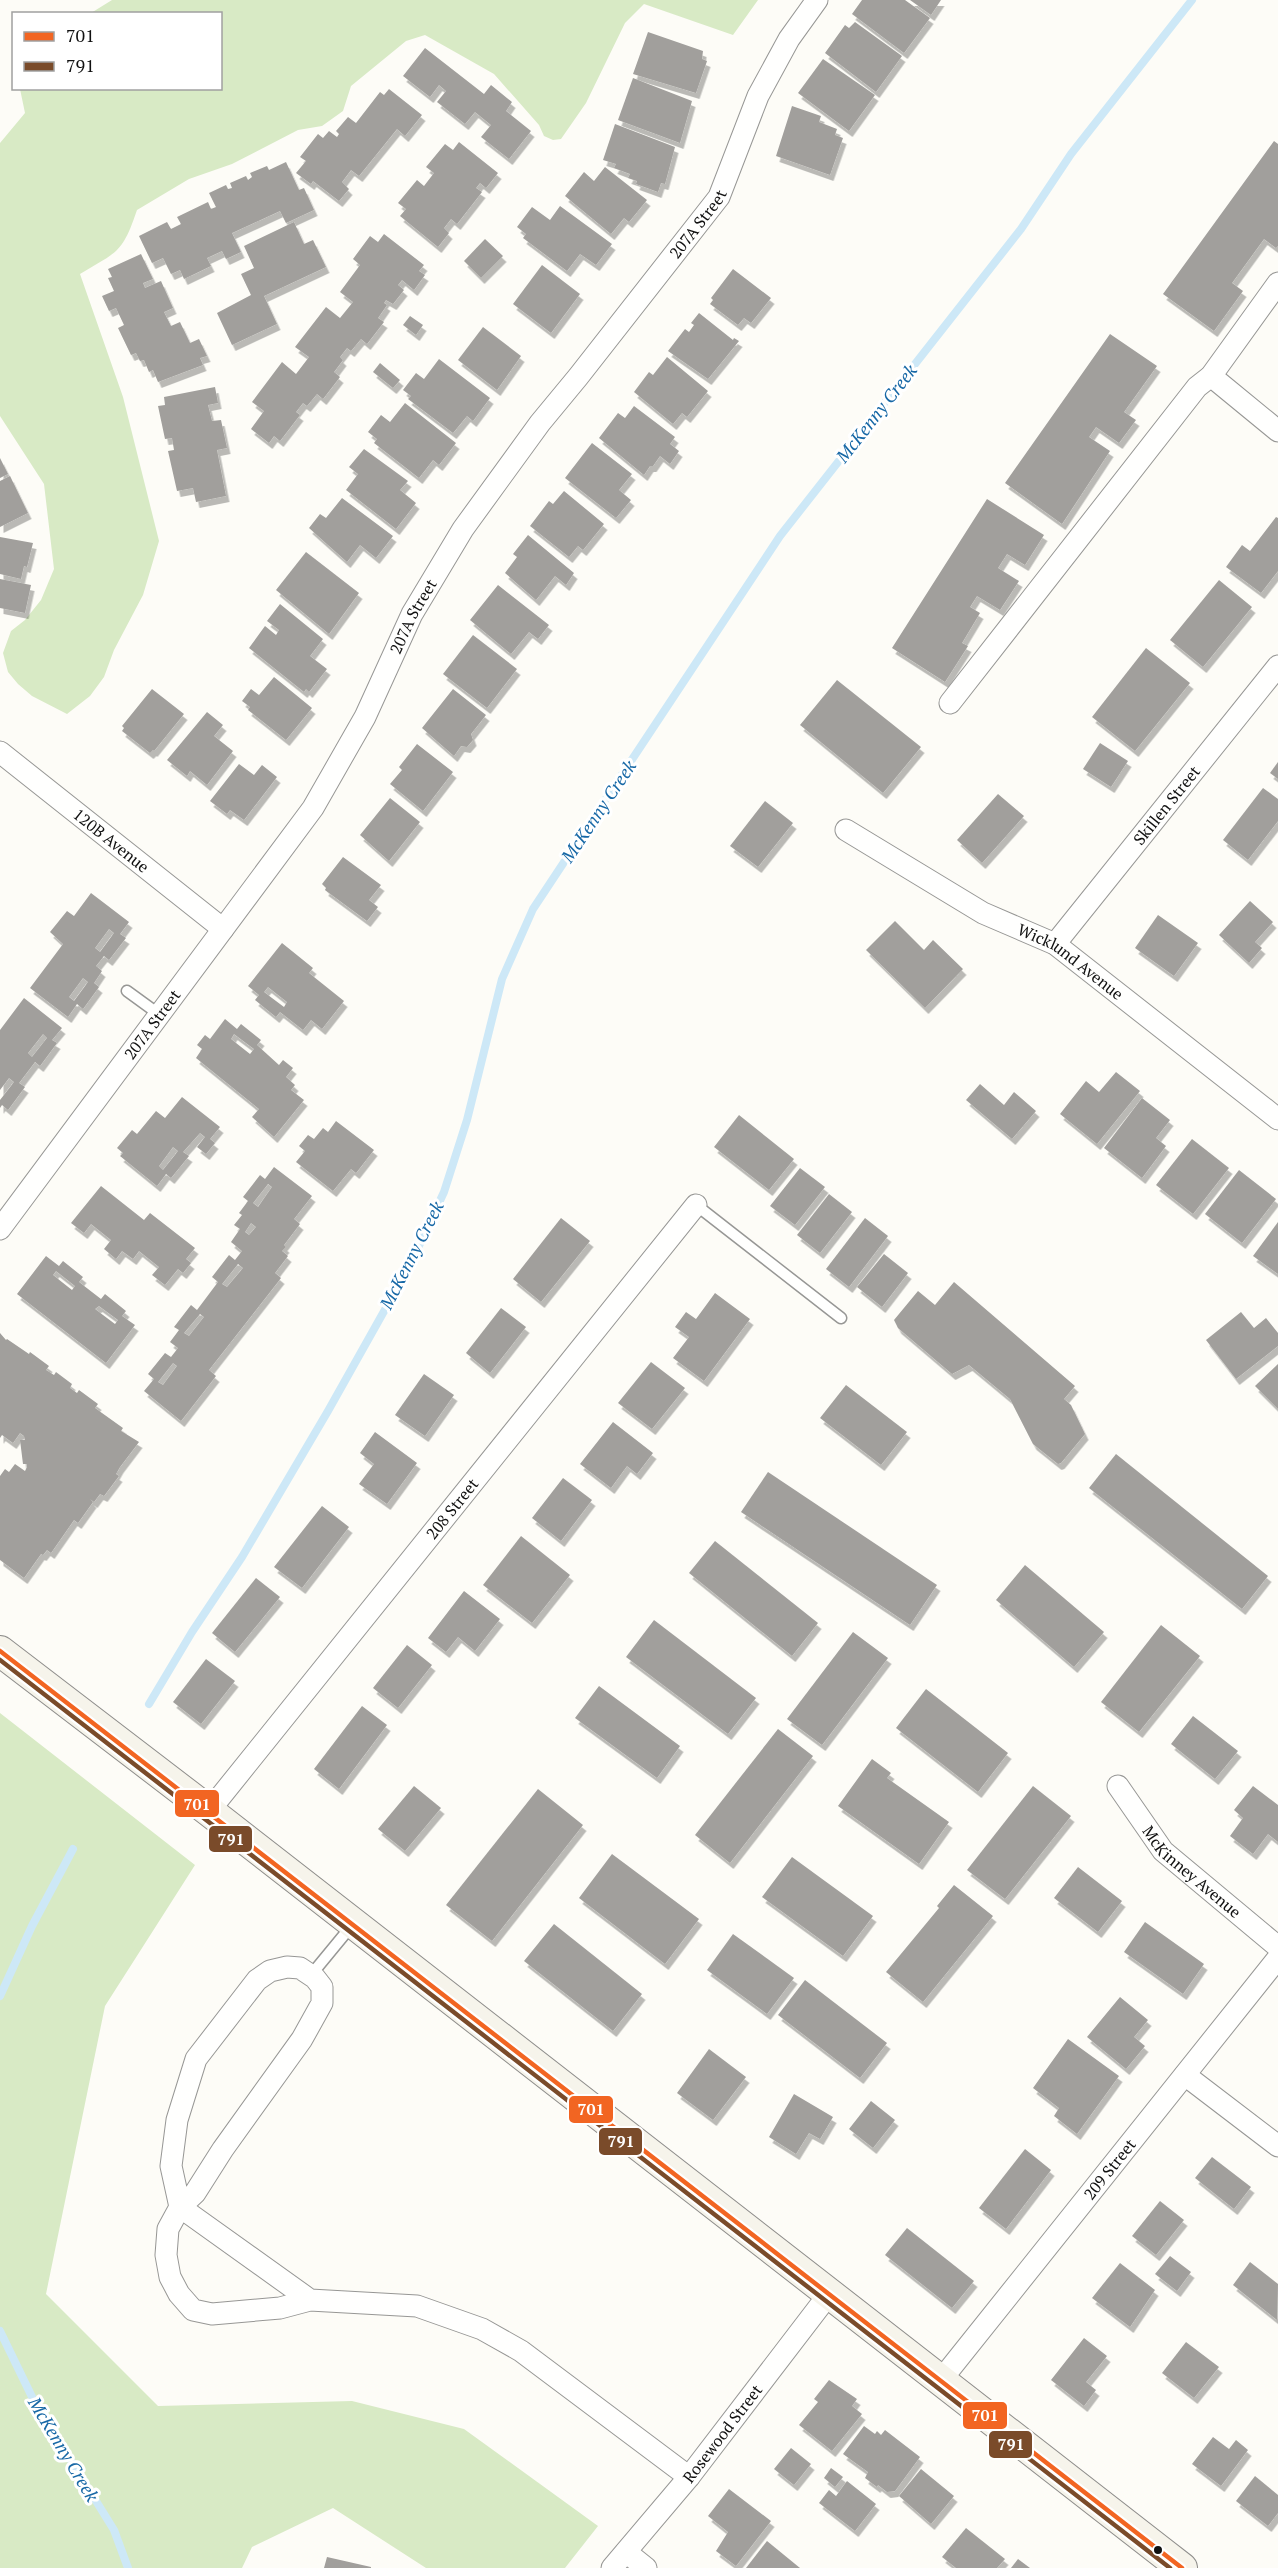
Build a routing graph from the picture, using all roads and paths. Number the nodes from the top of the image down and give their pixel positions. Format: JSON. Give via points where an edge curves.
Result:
{"nodes":[{"id":1,"x":817,"y":0,"type":"edge"},
{"id":2,"x":1278,"y":283,"type":"edge"},
{"id":3,"x":1211,"y":376,"type":"junction"},
{"id":4,"x":1278,"y":431,"type":"edge"},
{"id":5,"x":1278,"y":666,"type":"edge"},
{"id":6,"x":950,"y":702,"type":"dead end"},
{"id":7,"x":0,"y":752,"type":"edge"},
{"id":8,"x":846,"y":830,"type":"dead end"},
{"id":9,"x":223,"y":929,"type":"junction"},
{"id":10,"x":1055,"y":944,"type":"junction"},
{"id":11,"x":127,"y":991,"type":"dead end"},
{"id":12,"x":159,"y":1015,"type":"junction"},
{"id":13,"x":1278,"y":1119,"type":"edge"},
{"id":14,"x":696,"y":1205,"type":"joint"},
{"id":15,"x":0,"y":1228,"type":"edge"},
{"id":16,"x":841,"y":1318,"type":"dead end"},
{"id":17,"x":0,"y":1651,"type":"edge"},
{"id":18,"x":1118,"y":1786,"type":"dead end"},
{"id":19,"x":209,"y":1811,"type":"junction"},
{"id":20,"x":353,"y":1924,"type":"junction"},
{"id":21,"x":1278,"y":1947,"type":"edge"},
{"id":22,"x":1278,"y":1959,"type":"edge"},
{"id":23,"x":311,"y":1976,"type":"junction"},
{"id":24,"x":1185,"y":2075,"type":"junction"},
{"id":25,"x":1278,"y":2146,"type":"edge"},
{"id":26,"x":180,"y":2208,"type":"junction"},
{"id":27,"x":829,"y":2294,"type":"junction"},
{"id":28,"x":310,"y":2300,"type":"junction"},
{"id":29,"x":941,"y":2380,"type":"junction"},
{"id":30,"x":689,"y":2477,"type":"junction"},
{"id":31,"x":619,"y":2560,"type":"edge"},
{"id":32,"x":646,"y":2568,"type":"edge"},
{"id":33,"x":1182,"y":2568,"type":"edge"}],
"edges":[{"from":1,"to":9,"type":"street","name":"207A Street","via":[[789,39],[758,96],[719,197],[489,491],[412,614],[365,717],[313,808]]},
{"from":2,"to":3,"type":"street"},
{"from":3,"to":4,"type":"street"},
{"from":3,"to":6,"type":"street","via":[[1197,387]]},
{"from":5,"to":10,"type":"street","name":"Skillen Street"},
{"from":7,"to":9,"type":"street","name":"120B Avenue"},
{"from":8,"to":10,"type":"street","name":"Wicklund Avenue","via":[[983,913]]},
{"from":9,"to":12,"type":"street","name":"207A Street"},
{"from":10,"to":13,"type":"street","name":"Wicklund Avenue"},
{"from":11,"to":12,"type":"lane"},
{"from":12,"to":15,"type":"street","name":"207A Street"},
{"from":14,"to":16,"type":"lane"},
{"from":14,"to":19,"type":"street","name":"208 Street"},
{"from":17,"to":19,"type":"main road"},
{"from":18,"to":21,"type":"street","name":"McKinney Avenue","via":[[1162,1851]]},
{"from":19,"to":20,"type":"main road"},
{"from":20,"to":23,"type":"lane"},
{"from":20,"to":27,"type":"main road"},
{"from":22,"to":24,"type":"street","name":"209 Street"},
{"from":23,"to":26,"type":"street","via":[[324,1993],[302,2039],[195,2193]]},
{"from":23,"to":26,"type":"street","via":[[300,1968],[287,1967],[270,1971],[257,1980],[196,2059],[177,2120],[171,2166]]},
{"from":24,"to":25,"type":"street"},
{"from":24,"to":29,"type":"street","name":"209 Street"},
{"from":26,"to":28,"type":"street"},
{"from":26,"to":28,"type":"street","via":[[168,2229],[166,2255],[170,2277],[193,2310],[212,2314],[280,2308]]},
{"from":27,"to":29,"type":"main road"},
{"from":27,"to":30,"type":"street","name":"Rosewood Street"},
{"from":28,"to":30,"type":"street","via":[[417,2306],[482,2329],[521,2351]]},
{"from":29,"to":33,"type":"main road"},
{"from":30,"to":31,"type":"street","name":"Rosewood Street"},
{"from":31,"to":32,"type":"street"}]}
